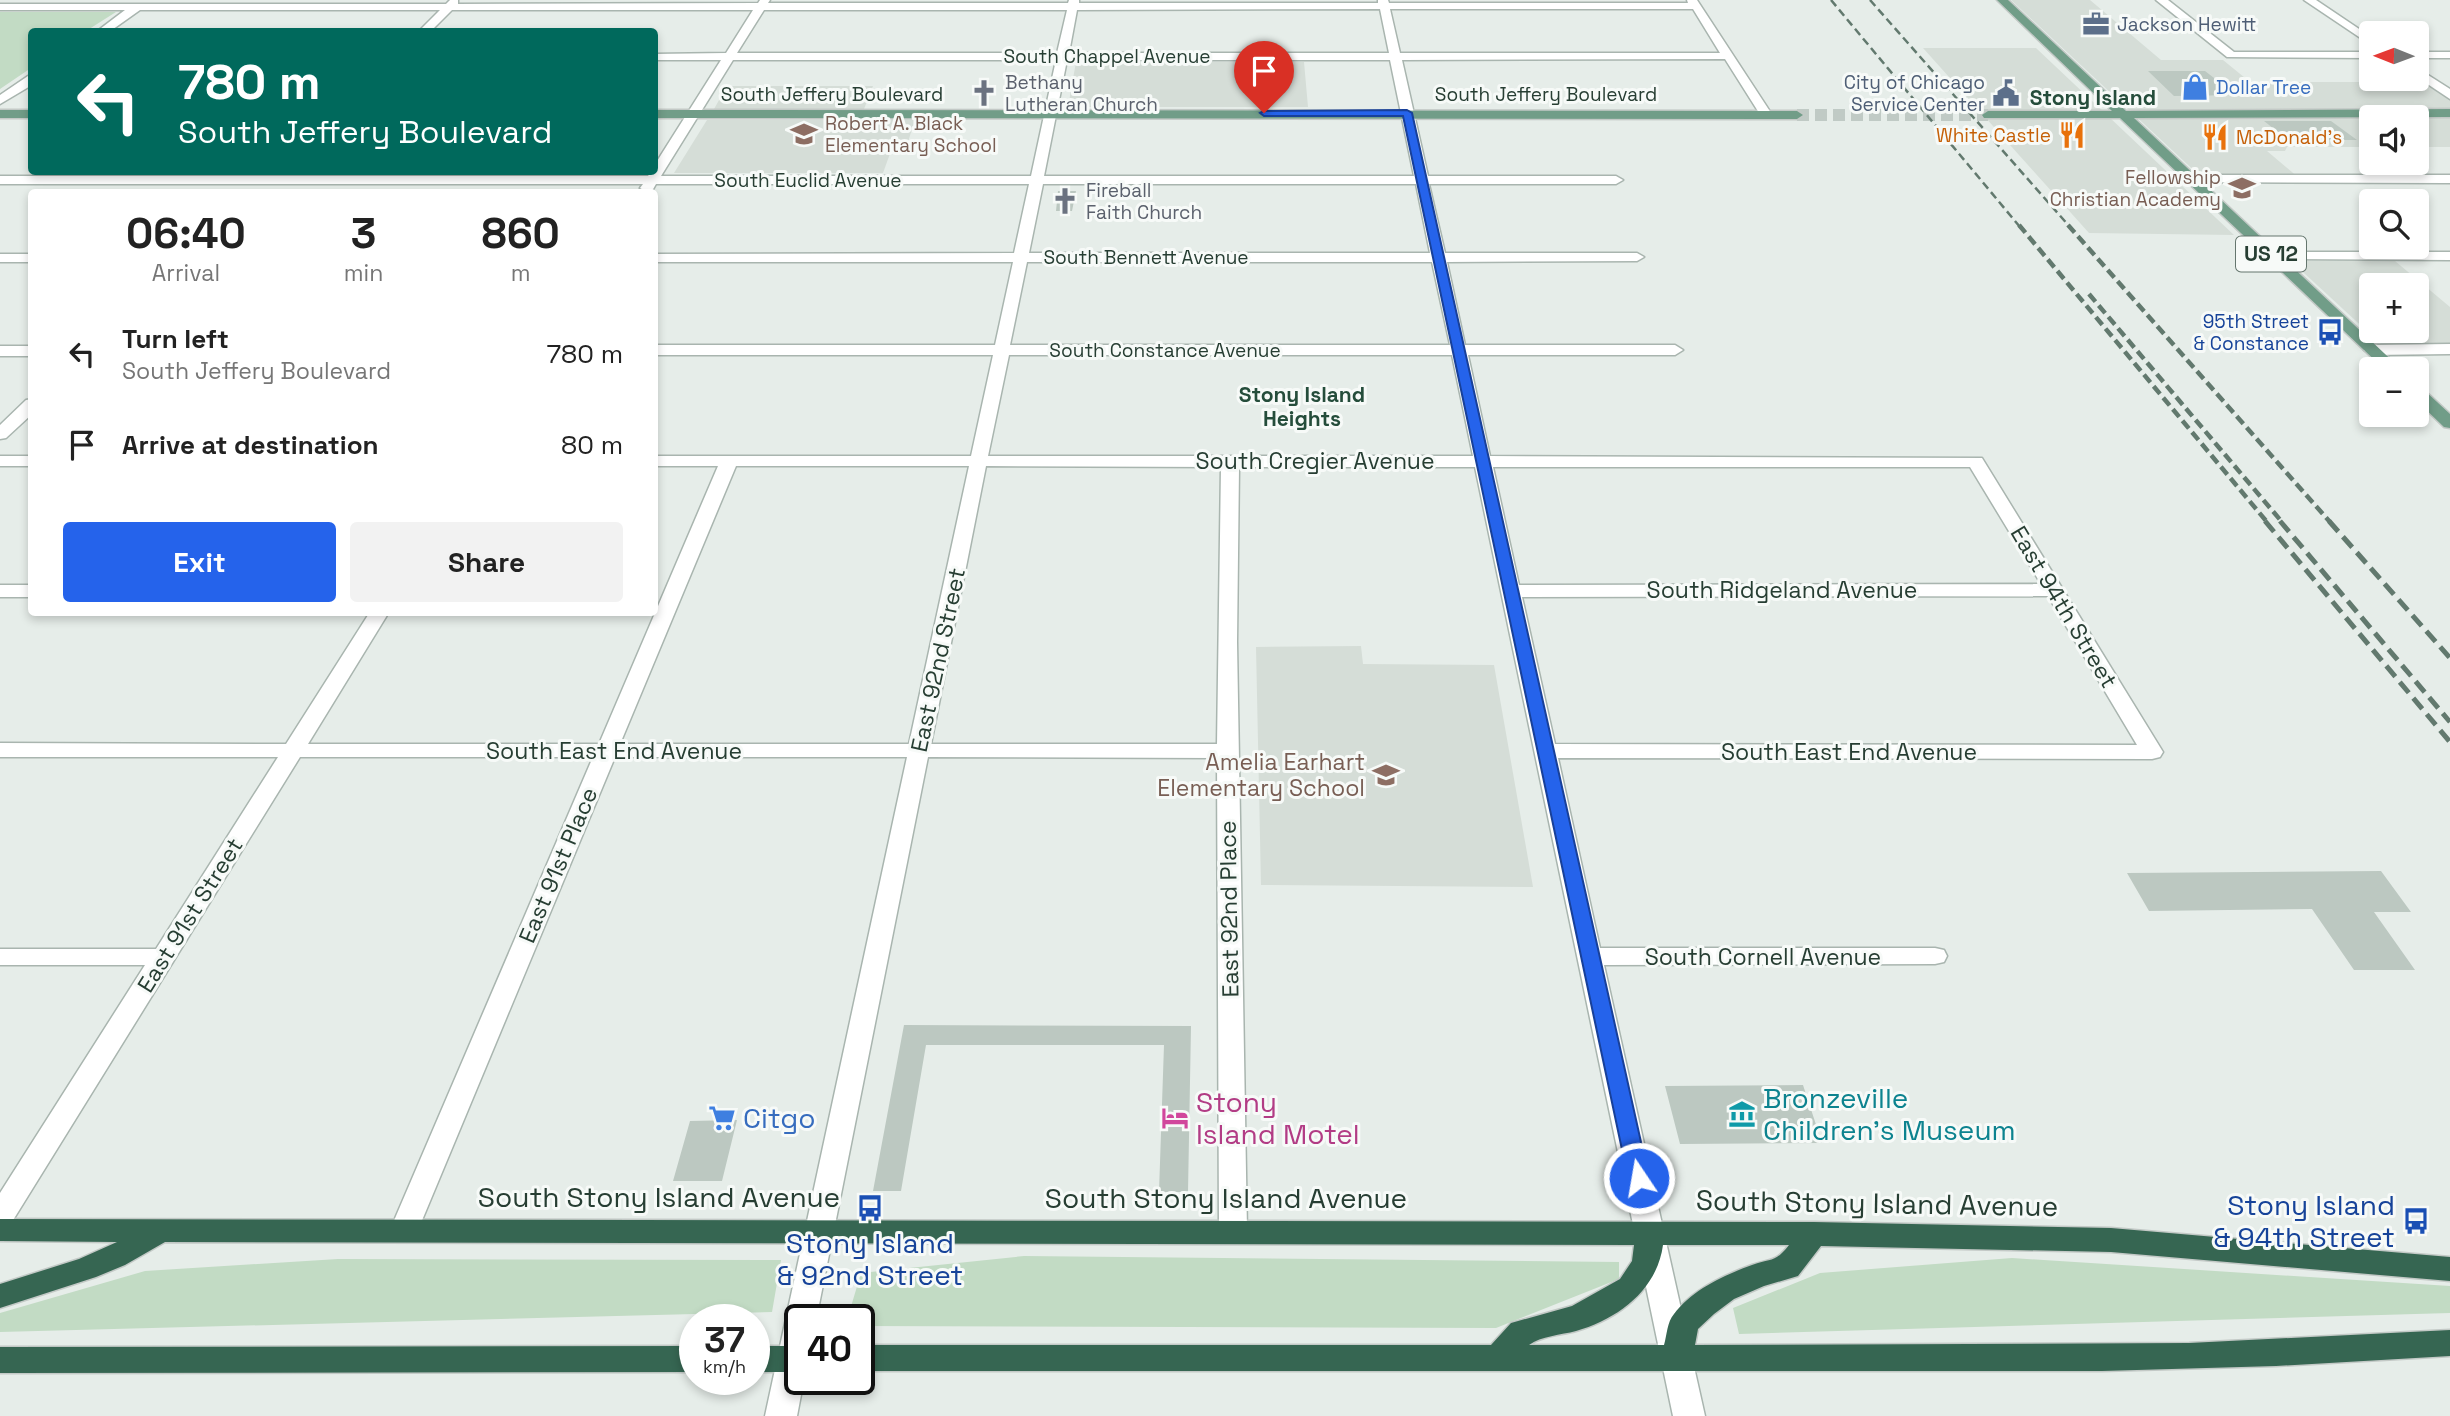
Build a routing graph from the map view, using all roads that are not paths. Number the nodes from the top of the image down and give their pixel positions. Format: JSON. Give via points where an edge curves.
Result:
{"nodes":[{"id":1,"x":2002,"y":0,"type":"edge"},
{"id":2,"x":2161,"y":0,"type":"edge"},
{"id":3,"x":2309,"y":0,"type":"edge"},
{"id":4,"x":142,"y":3,"type":"edge"},
{"id":5,"x":453,"y":3,"type":"edge"},
{"id":6,"x":763,"y":3,"type":"edge"},
{"id":7,"x":1073,"y":3,"type":"edge"},
{"id":8,"x":1383,"y":3,"type":"edge"},
{"id":9,"x":1694,"y":3,"type":"edge"},
{"id":10,"x":0,"y":7,"type":"edge"},
{"id":11,"x":107,"y":28,"type":"edge"},
{"id":12,"x":427,"y":28,"type":"edge"},
{"id":13,"x":2359,"y":34,"type":"edge"},
{"id":14,"x":2359,"y":55,"type":"edge"},
{"id":15,"x":2429,"y":55,"type":"edge"},
{"id":16,"x":2450,"y":55,"type":"edge"},
{"id":17,"x":1062,"y":56,"type":"junction"},
{"id":18,"x":1395,"y":56,"type":"junction"},
{"id":19,"x":1728,"y":56,"type":"junction"},
{"id":20,"x":658,"y":57,"type":"edge"},
{"id":21,"x":730,"y":57,"type":"junction"},
{"id":22,"x":2429,"y":80,"type":"edge"},
{"id":23,"x":28,"y":82,"type":"edge"},
{"id":24,"x":2450,"y":95,"type":"edge"},
{"id":25,"x":0,"y":100,"type":"edge"},
{"id":26,"x":1407,"y":113,"type":"junction"},
{"id":27,"x":1765,"y":113,"type":"junction"},
{"id":28,"x":1796,"y":113,"type":"tunnel mouth"},
{"id":29,"x":1986,"y":113,"type":"tunnel mouth"},
{"id":30,"x":2122,"y":113,"type":"junction"},
{"id":31,"x":2450,"y":113,"type":"edge"},
{"id":32,"x":0,"y":114,"type":"edge"},
{"id":33,"x":28,"y":114,"type":"edge"},
{"id":34,"x":658,"y":114,"type":"edge"},
{"id":35,"x":694,"y":114,"type":"junction"},
{"id":36,"x":1051,"y":114,"type":"junction"},
{"id":37,"x":658,"y":171,"type":"edge"},
{"id":38,"x":655,"y":175,"type":"edge"},
{"id":39,"x":271,"y":176,"type":"edge"},
{"id":40,"x":2192,"y":179,"type":"junction"},
{"id":41,"x":2450,"y":179,"type":"edge"},
{"id":42,"x":0,"y":180,"type":"edge"},
{"id":43,"x":652,"y":180,"type":"junction"},
{"id":44,"x":1037,"y":180,"type":"junction"},
{"id":45,"x":1422,"y":180,"type":"junction"},
{"id":46,"x":1616,"y":180,"type":"dead end"},
{"id":47,"x":257,"y":189,"type":"edge"},
{"id":48,"x":646,"y":189,"type":"edge"},
{"id":49,"x":2273,"y":256,"type":"junction"},
{"id":50,"x":1021,"y":257,"type":"junction"},
{"id":51,"x":1438,"y":257,"type":"junction"},
{"id":52,"x":1637,"y":257,"type":"dead end"},
{"id":53,"x":2450,"y":257,"type":"edge"},
{"id":54,"x":0,"y":258,"type":"edge"},
{"id":55,"x":28,"y":258,"type":"edge"},
{"id":56,"x":658,"y":258,"type":"edge"},
{"id":57,"x":2372,"y":349,"type":"junction"},
{"id":58,"x":2450,"y":349,"type":"edge"},
{"id":59,"x":658,"y":350,"type":"edge"},
{"id":60,"x":1002,"y":350,"type":"junction"},
{"id":61,"x":1459,"y":350,"type":"junction"},
{"id":62,"x":1675,"y":350,"type":"dead end"},
{"id":63,"x":0,"y":351,"type":"edge"},
{"id":64,"x":28,"y":351,"type":"edge"},
{"id":65,"x":2380,"y":357,"type":"edge"},
{"id":66,"x":2429,"y":403,"type":"edge"},
{"id":67,"x":28,"y":408,"type":"edge"},
{"id":68,"x":2450,"y":423,"type":"edge"},
{"id":69,"x":0,"y":434,"type":"edge"},
{"id":70,"x":0,"y":461,"type":"edge"},
{"id":71,"x":28,"y":461,"type":"edge"},
{"id":72,"x":658,"y":461,"type":"edge"},
{"id":73,"x":729,"y":461,"type":"junction"},
{"id":74,"x":978,"y":461,"type":"junction"},
{"id":75,"x":1230,"y":461,"type":"junction"},
{"id":76,"x":1483,"y":461,"type":"junction"},
{"id":77,"x":1976,"y":461,"type":"joint"},
{"id":78,"x":2053,"y":590,"type":"junction"},
{"id":79,"x":0,"y":591,"type":"edge"},
{"id":80,"x":28,"y":591,"type":"edge"},
{"id":81,"x":1511,"y":591,"type":"junction"},
{"id":82,"x":377,"y":616,"type":"edge"},
{"id":83,"x":0,"y":750,"type":"edge"},
{"id":84,"x":293,"y":751,"type":"junction"},
{"id":85,"x":607,"y":751,"type":"junction"},
{"id":86,"x":919,"y":751,"type":"junction"},
{"id":87,"x":1228,"y":751,"type":"junction"},
{"id":88,"x":1546,"y":751,"type":"junction"},
{"id":89,"x":2152,"y":752,"type":"joint"},
{"id":90,"x":1935,"y":956,"type":"dead end"},
{"id":91,"x":0,"y":957,"type":"edge"},
{"id":92,"x":164,"y":957,"type":"junction"},
{"id":93,"x":1591,"y":957,"type":"junction"},
{"id":94,"x":0,"y":1217,"type":"edge"},
{"id":95,"x":0,"y":1230,"type":"edge"},
{"id":96,"x":161,"y":1230,"type":"junction"},
{"id":97,"x":404,"y":1230,"type":"junction"},
{"id":98,"x":819,"y":1231,"type":"junction"},
{"id":99,"x":1233,"y":1231,"type":"junction"},
{"id":100,"x":1650,"y":1232,"type":"junction"},
{"id":101,"x":1814,"y":1234,"type":"junction"},
{"id":102,"x":2450,"y":1269,"type":"edge"},
{"id":103,"x":0,"y":1296,"type":"edge"},
{"id":104,"x":804,"y":1304,"type":"edge"},
{"id":105,"x":2450,"y":1343,"type":"edge"},
{"id":106,"x":1499,"y":1357,"type":"junction"},
{"id":107,"x":875,"y":1358,"type":"edge"},
{"id":108,"x":679,"y":1359,"type":"edge"},
{"id":109,"x":1677,"y":1359,"type":"junction"},
{"id":110,"x":0,"y":1360,"type":"edge"},
{"id":111,"x":787,"y":1395,"type":"edge"},
{"id":112,"x":781,"y":1416,"type":"edge"},
{"id":113,"x":1689,"y":1416,"type":"edge"}],
"edges":[{"from":1,"to":30,"type":"main road","number":"US 12"},
{"from":2,"to":14,"type":"street","via":[[2231,55]]},
{"from":3,"to":13,"type":"street"},
{"from":4,"to":5,"type":"street"},
{"from":4,"to":10,"type":"street"},
{"from":4,"to":11,"type":"street"},
{"from":5,"to":6,"type":"street"},
{"from":5,"to":12,"type":"street"},
{"from":6,"to":7,"type":"street"},
{"from":6,"to":21,"type":"street"},
{"from":7,"to":8,"type":"street"},
{"from":7,"to":17,"type":"street","name":"East 92nd Street"},
{"from":8,"to":9,"type":"street"},
{"from":8,"to":18,"type":"street"},
{"from":9,"to":19,"type":"street"},
{"from":15,"to":16,"type":"street"},
{"from":17,"to":18,"type":"street","name":"South Chappel Avenue"},
{"from":17,"to":21,"type":"street","name":"South Chappel Avenue"},
{"from":17,"to":36,"type":"street","name":"East 92nd Street"},
{"from":18,"to":19,"type":"street","name":"South Chappel Avenue"},
{"from":18,"to":26,"type":"street"},
{"from":19,"to":27,"type":"street"},
{"from":20,"to":21,"type":"street","name":"South Chappel Avenue"},
{"from":21,"to":35,"type":"street"},
{"from":22,"to":24,"type":"street"},
{"from":23,"to":25,"type":"street"},
{"from":26,"to":27,"type":"main road","name":"South Jeffery Boulevard"},
{"from":26,"to":36,"type":"main road","name":"South Jeffery Boulevard"},
{"from":26,"to":45,"type":"street"},
{"from":27,"to":28,"type":"main road","name":"South Jeffery Boulevard"},
{"from":29,"to":30,"type":"main road"},
{"from":30,"to":31,"type":"main road"},
{"from":30,"to":40,"type":"main road","number":"US 12"},
{"from":32,"to":33,"type":"main road"},
{"from":34,"to":35,"type":"main road","name":"South Jeffery Boulevard"},
{"from":35,"to":36,"type":"main road","name":"South Jeffery Boulevard"},
{"from":35,"to":37,"type":"street"},
{"from":36,"to":44,"type":"street","name":"East 92nd Street"},
{"from":38,"to":43,"type":"street"},
{"from":39,"to":42,"type":"street","name":"South Euclid Avenue"},
{"from":39,"to":43,"type":"street","name":"South Euclid Avenue"},
{"from":39,"to":47,"type":"street"},
{"from":40,"to":41,"type":"street"},
{"from":40,"to":49,"type":"main road","number":"US 12"},
{"from":43,"to":44,"type":"street","name":"South Euclid Avenue"},
{"from":43,"to":48,"type":"street"},
{"from":44,"to":45,"type":"street","name":"South Euclid Avenue"},
{"from":44,"to":50,"type":"street","name":"East 92nd Street"},
{"from":45,"to":46,"type":"street","name":"South Euclid Avenue"},
{"from":45,"to":51,"type":"street"},
{"from":49,"to":53,"type":"street"},
{"from":49,"to":57,"type":"main road","number":"US 12"},
{"from":50,"to":51,"type":"street","name":"South Bennett Avenue"},
{"from":50,"to":56,"type":"street","name":"South Bennett Avenue"},
{"from":50,"to":60,"type":"street","name":"East 92nd Street"},
{"from":51,"to":52,"type":"street","name":"South Bennett Avenue"},
{"from":51,"to":61,"type":"street"},
{"from":54,"to":55,"type":"street"},
{"from":57,"to":58,"type":"street"},
{"from":57,"to":65,"type":"main road","number":"US 12"},
{"from":59,"to":60,"type":"street","name":"South Constance Avenue"},
{"from":60,"to":61,"type":"street","name":"South Constance Avenue"},
{"from":60,"to":74,"type":"street","name":"East 92nd Street"},
{"from":61,"to":62,"type":"street","name":"South Constance Avenue"},
{"from":61,"to":76,"type":"street"},
{"from":63,"to":64,"type":"street"},
{"from":66,"to":68,"type":"main road"},
{"from":67,"to":69,"type":"street"},
{"from":70,"to":71,"type":"street"},
{"from":72,"to":73,"type":"street","name":"South Cregier Avenue"},
{"from":73,"to":74,"type":"street","name":"South Cregier Avenue"},
{"from":73,"to":85,"type":"street","name":"East 91st Place"},
{"from":74,"to":75,"type":"street","name":"South Cregier Avenue"},
{"from":74,"to":86,"type":"street","name":"East 92nd Street"},
{"from":75,"to":76,"type":"street","name":"South Cregier Avenue"},
{"from":75,"to":87,"type":"street","name":"East 92nd Place"},
{"from":76,"to":77,"type":"street","name":"South Cregier Avenue"},
{"from":76,"to":81,"type":"street"},
{"from":77,"to":78,"type":"street","name":"East 94th Street"},
{"from":78,"to":81,"type":"street","name":"South Ridgeland Avenue"},
{"from":78,"to":89,"type":"street","name":"East 94th Street"},
{"from":79,"to":80,"type":"street"},
{"from":81,"to":88,"type":"street"},
{"from":82,"to":84,"type":"street","name":"East 91st Street"},
{"from":83,"to":84,"type":"street","name":"South East End Avenue"},
{"from":84,"to":85,"type":"street","name":"South East End Avenue"},
{"from":84,"to":92,"type":"street","name":"East 91st Street"},
{"from":85,"to":86,"type":"street","name":"South East End Avenue"},
{"from":85,"to":97,"type":"street","name":"East 91st Place"},
{"from":86,"to":87,"type":"street","name":"South East End Avenue"},
{"from":86,"to":98,"type":"street","name":"East 92nd Street"},
{"from":87,"to":99,"type":"street","name":"East 92nd Place"},
{"from":88,"to":89,"type":"street","name":"South East End Avenue"},
{"from":88,"to":93,"type":"street"},
{"from":90,"to":93,"type":"street","name":"South Cornell Avenue"},
{"from":91,"to":92,"type":"street"},
{"from":92,"to":94,"type":"street","name":"East 91st Street"},
{"from":93,"to":100,"type":"street"},
{"from":95,"to":96,"type":"highway","name":"South Stony Island Avenue"},
{"from":96,"to":97,"type":"highway","name":"South Stony Island Avenue"},
{"from":96,"to":103,"type":"highway","via":[[86,1269]]},
{"from":97,"to":98,"type":"highway","name":"South Stony Island Avenue"},
{"from":98,"to":99,"type":"highway","name":"South Stony Island Avenue"},
{"from":98,"to":104,"type":"street","name":"East 92nd Street"},
{"from":99,"to":100,"type":"highway","name":"South Stony Island Avenue"},
{"from":100,"to":101,"type":"highway","name":"South Stony Island Avenue"},
{"from":100,"to":106,"type":"highway","via":[[1646,1263],[1630,1288],[1580,1317],[1522,1332]]},
{"from":100,"to":109,"type":"street"},
{"from":101,"to":102,"type":"highway","name":"South Stony Island Avenue","via":[[2111,1240]]},
{"from":101,"to":109,"type":"highway","via":[[1788,1268],[1736,1285],[1703,1305],[1684,1323]]},
{"from":105,"to":109,"type":"highway","via":[[2211,1357]]},
{"from":106,"to":107,"type":"highway"},
{"from":106,"to":109,"type":"highway"},
{"from":108,"to":110,"type":"highway"},
{"from":109,"to":113,"type":"street"},
{"from":111,"to":112,"type":"street"}]}
